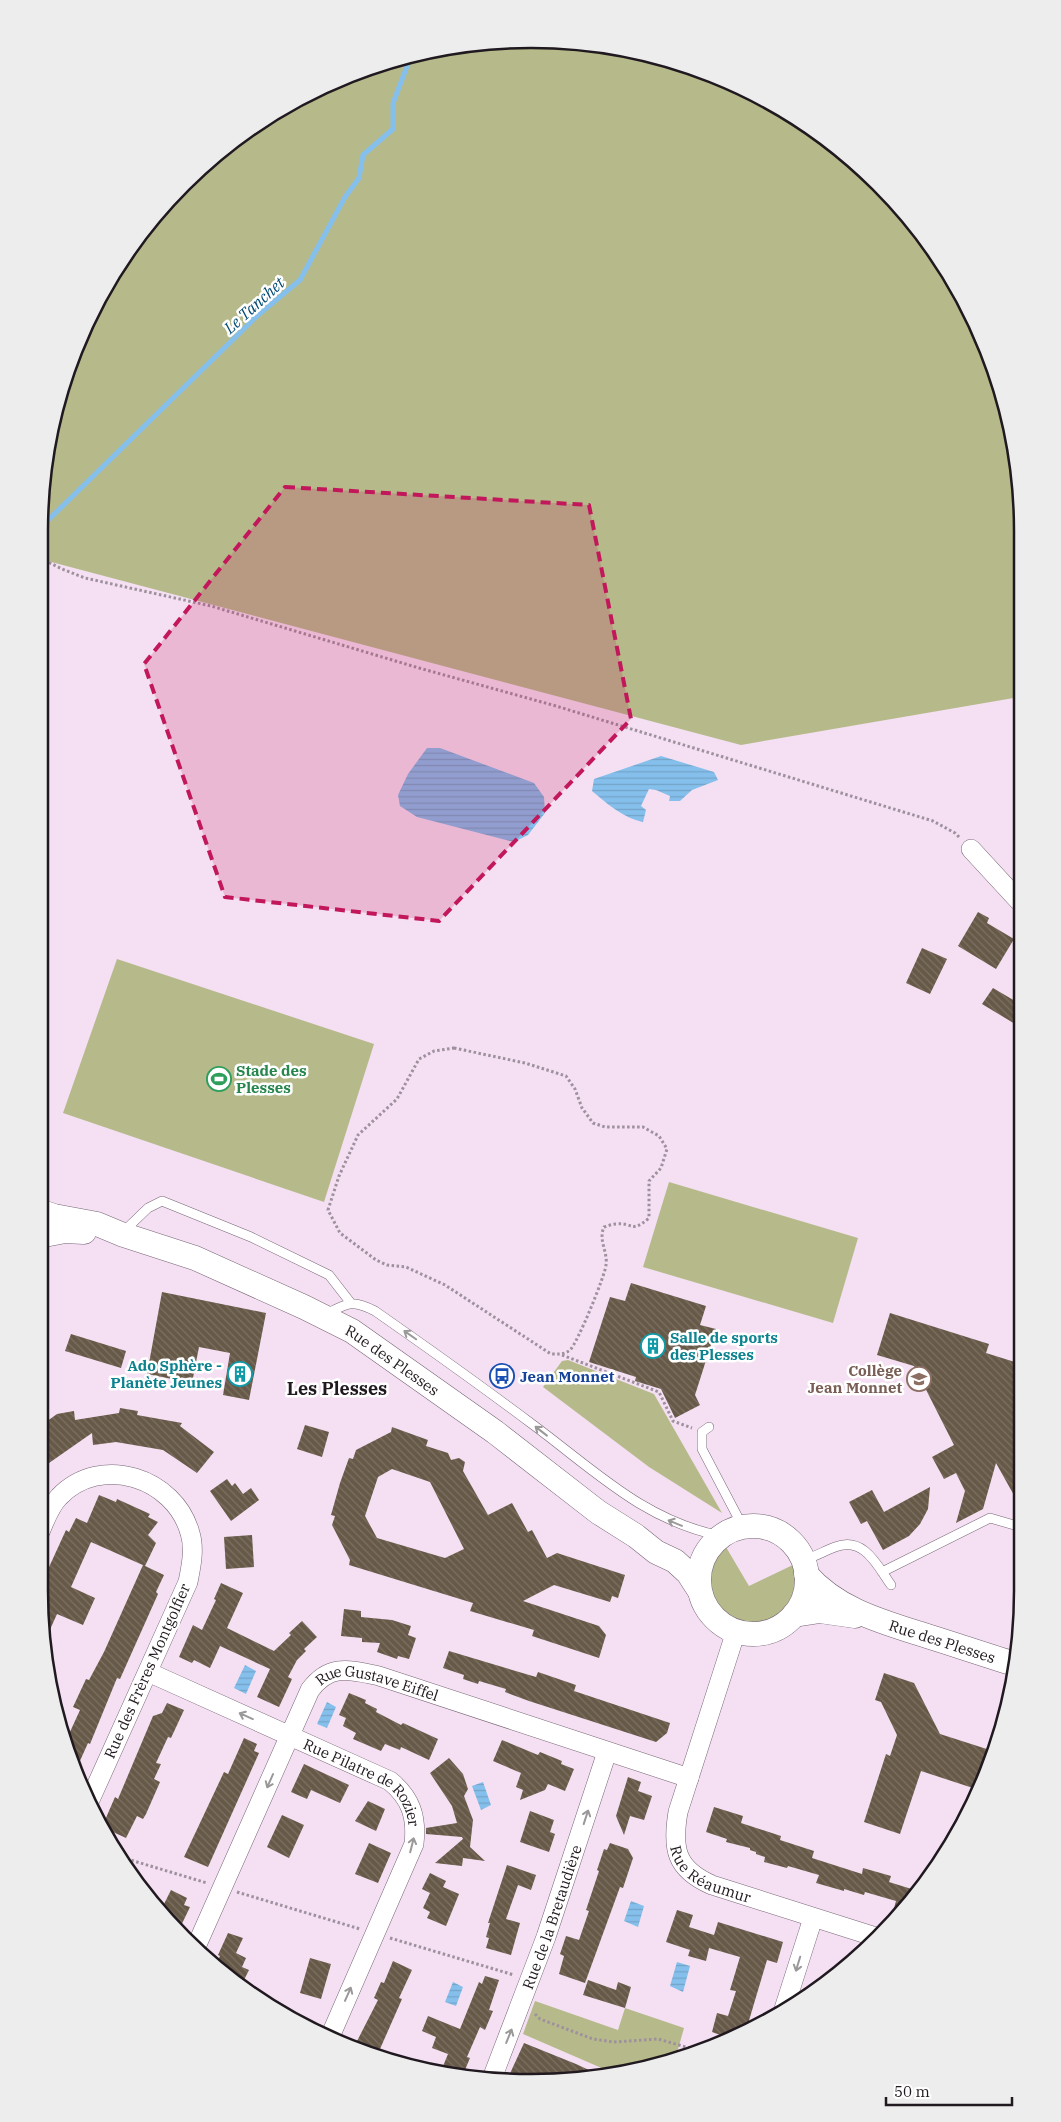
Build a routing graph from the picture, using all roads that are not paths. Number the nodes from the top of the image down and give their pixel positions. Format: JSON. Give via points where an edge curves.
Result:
{"nodes":[{"id":1,"x":971,"y":849,"type":"road end"},
{"id":2,"x":1014,"y":896,"type":"edge"},
{"id":3,"x":48,"y":1214,"type":"edge"},
{"id":4,"x":48,"y":1234,"type":"edge"},
{"id":5,"x":121,"y":1234,"type":"junction"},
{"id":6,"x":350,"y":1302,"type":"junction"},
{"id":7,"x":323,"y":1316,"type":"junction"},
{"id":8,"x":706,"y":1429,"type":"road end"},
{"id":9,"x":48,"y":1514,"type":"edge"},
{"id":10,"x":1014,"y":1525,"type":"edge"},
{"id":11,"x":743,"y":1527,"type":"junction"},
{"id":12,"x":636,"y":1536,"type":"junction"},
{"id":13,"x":717,"y":1540,"type":"junction"},
{"id":14,"x":805,"y":1567,"type":"junction"},
{"id":15,"x":882,"y":1572,"type":"junction"},
{"id":16,"x":890,"y":1585,"type":"dead end"},
{"id":17,"x":700,"y":1590,"type":"junction"},
{"id":18,"x":794,"y":1615,"type":"junction"},
{"id":19,"x":869,"y":1617,"type":"junction"},
{"id":20,"x":736,"y":1631,"type":"junction"},
{"id":21,"x":1008,"y":1662,"type":"edge"},
{"id":22,"x":148,"y":1672,"type":"junction"},
{"id":23,"x":290,"y":1736,"type":"junction"},
{"id":24,"x":607,"y":1752,"type":"junction"},
{"id":25,"x":689,"y":1778,"type":"junction"},
{"id":26,"x":92,"y":1795,"type":"edge"},
{"id":27,"x":813,"y":1918,"type":"junction"},
{"id":28,"x":870,"y":1935,"type":"edge"},
{"id":29,"x":198,"y":1942,"type":"edge"},
{"id":30,"x":787,"y":2001,"type":"edge"},
{"id":31,"x":332,"y":2032,"type":"edge"},
{"id":32,"x":494,"y":2073,"type":"edge"}],
"edges":[{"from":1,"to":2,"type":"street"},
{"from":3,"to":5,"type":"street","name":"Rue des Plesses","via":[[97,1224]]},
{"from":4,"to":5,"type":"street","name":"Rue des Plesses","via":[[65,1231]]},
{"from":5,"to":6,"type":"lane","via":[[148,1208],[162,1201],[250,1237],[329,1275]]},
{"from":5,"to":7,"type":"street","name":"Rue des Plesses","via":[[214,1266]]},
{"from":6,"to":7,"type":"lane"},
{"from":13,"to":6,"type":"lane","one_way":true,"via":[[642,1507],[375,1310]]},
{"from":7,"to":12,"type":"street","name":"Rue des Plesses","via":[[352,1330],[384,1352],[496,1432],[598,1512]]},
{"from":8,"to":11,"type":"lane","via":[[702,1449]]},
{"from":9,"to":22,"type":"street","name":"Rue des Frères Montgolfier","via":[[60,1496],[89,1479],[111,1474],[134,1477],[154,1485],[183,1515],[191,1534],[193,1560],[188,1582]]},
{"from":10,"to":15,"type":"lane","via":[[990,1518]]},
{"from":11,"to":13,"type":"street"},
{"from":11,"to":14,"type":"street","via":[[767,1528],[779,1533],[797,1550]]},
{"from":12,"to":13,"type":"street","name":"Rue des Plesses","via":[[682,1549]]},
{"from":12,"to":17,"type":"street","name":"Rue des Plesses","via":[[682,1566]]},
{"from":13,"to":17,"type":"street","via":[[701,1566]]},
{"from":14,"to":15,"type":"lane","via":[[836,1546],[852,1543],[863,1548]]},
{"from":14,"to":18,"type":"street","via":[[807,1583],[803,1600]]},
{"from":14,"to":19,"type":"street","name":"Rue des Plesses","via":[[816,1585]]},
{"from":15,"to":16,"type":"lane"},
{"from":17,"to":20,"type":"street","via":[[712,1615]]},
{"from":18,"to":19,"type":"street","name":"Rue des Plesses","via":[[820,1611]]},
{"from":18,"to":20,"type":"street","via":[[767,1632],[748,1634]]},
{"from":19,"to":21,"type":"street","name":"Rue des Plesses"},
{"from":20,"to":25,"type":"street","name":"Rue Réaumur"},
{"from":23,"to":22,"type":"street","name":"Rue Pilatre de Rozier","one_way":true},
{"from":22,"to":26,"type":"street","name":"Rue des Frères Montgolfier"},
{"from":23,"to":24,"type":"street","name":"Rue Gustave Eiffel","via":[[317,1681],[324,1675],[344,1670],[380,1676]]},
{"from":23,"to":29,"type":"street","name":"Rue Gustave Eiffel","one_way":true},
{"from":31,"to":23,"type":"street","name":"Rue Pilatre de Rozier","one_way":true,"via":[[414,1844],[415,1817],[401,1790],[390,1781]]},
{"from":24,"to":25,"type":"street","name":"Rue Gustave Eiffel"},
{"from":32,"to":24,"type":"street","name":"Rue de la Bretaudière","one_way":true,"via":[[546,1937]]},
{"from":25,"to":27,"type":"street","name":"Rue Réaumur","via":[[675,1830],[677,1856],[684,1866],[712,1885]]},
{"from":27,"to":28,"type":"street","name":"Rue Réaumur"},
{"from":27,"to":30,"type":"street","one_way":true}]}
